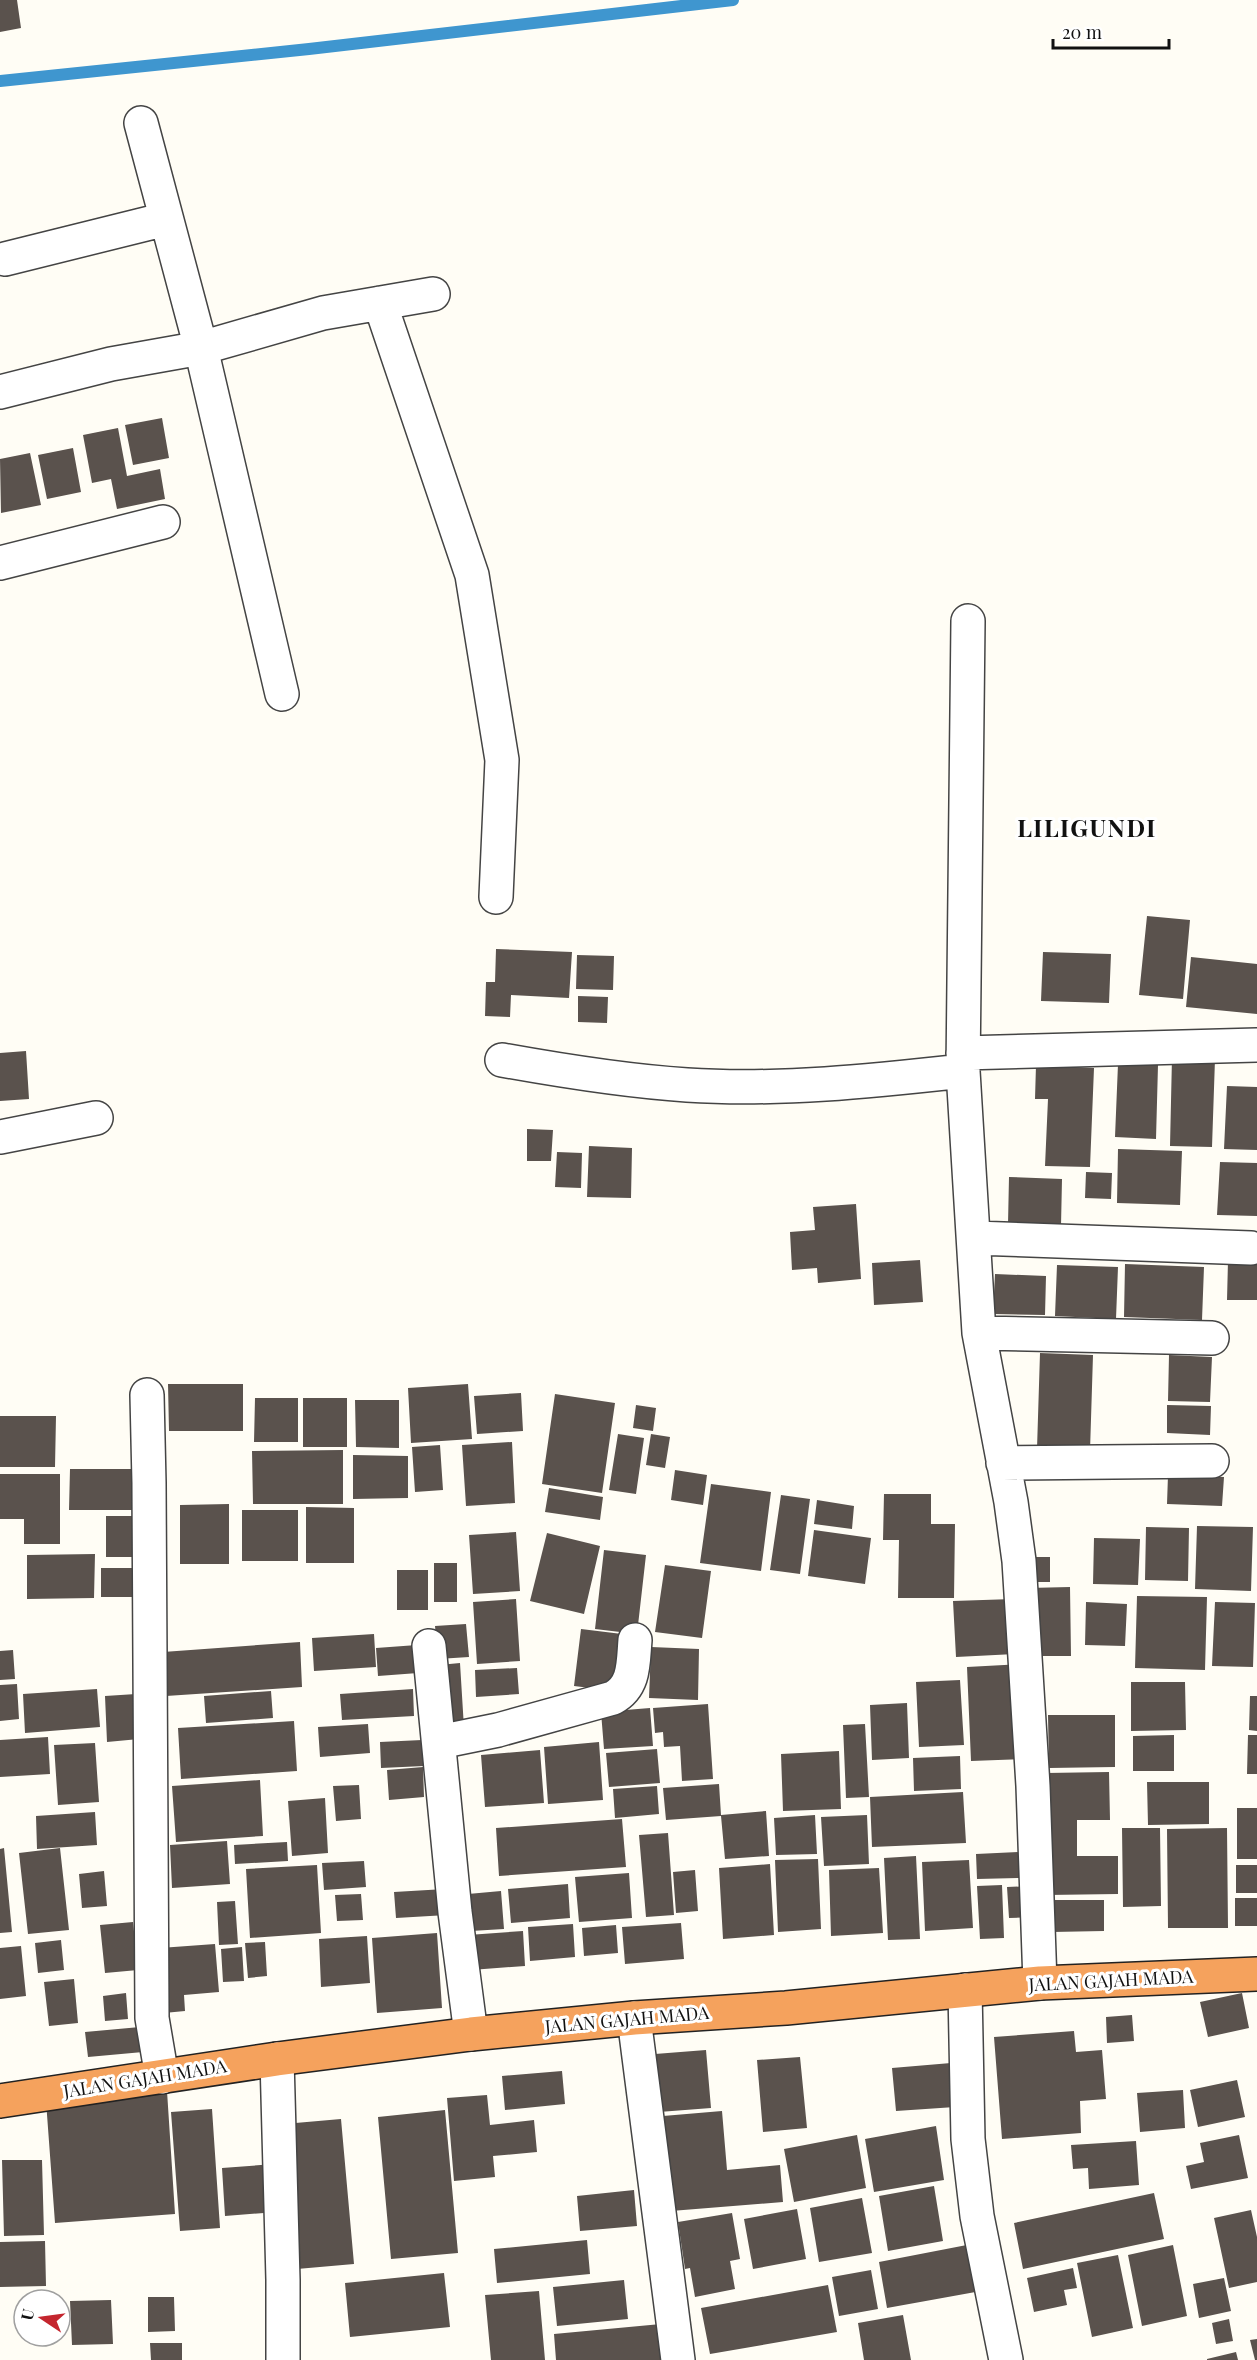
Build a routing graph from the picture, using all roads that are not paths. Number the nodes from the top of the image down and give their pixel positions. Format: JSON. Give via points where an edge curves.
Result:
{"nodes":[{"id":1,"x":141,"y":123,"type":"dead end"},
{"id":2,"x":166,"y":219,"type":"junction"},
{"id":3,"x":5,"y":259,"type":"dead end"},
{"id":4,"x":432,"y":294,"type":"dead end"},
{"id":5,"x":380,"y":303,"type":"junction"},
{"id":6,"x":201,"y":348,"type":"junction"},
{"id":7,"x":0,"y":392,"type":"edge"},
{"id":8,"x":163,"y":522,"type":"dead end"},
{"id":9,"x":0,"y":563,"type":"edge"},
{"id":10,"x":968,"y":621,"type":"dead end"},
{"id":11,"x":282,"y":694,"type":"dead end"},
{"id":12,"x":496,"y":897,"type":"dead end"},
{"id":13,"x":1257,"y":1045,"type":"edge"},
{"id":14,"x":502,"y":1060,"type":"dead end"},
{"id":15,"x":963,"y":1062,"type":"junction"},
{"id":16,"x":96,"y":1118,"type":"dead end"},
{"id":17,"x":0,"y":1137,"type":"edge"},
{"id":18,"x":974,"y":1238,"type":"junction"},
{"id":19,"x":1251,"y":1248,"type":"dead end"},
{"id":20,"x":979,"y":1333,"type":"junction"},
{"id":21,"x":1212,"y":1338,"type":"dead end"},
{"id":22,"x":147,"y":1395,"type":"dead end"},
{"id":23,"x":1212,"y":1461,"type":"dead end"},
{"id":24,"x":1002,"y":1463,"type":"junction"},
{"id":25,"x":635,"y":1640,"type":"dead end"},
{"id":26,"x":429,"y":1646,"type":"dead end"},
{"id":27,"x":439,"y":1742,"type":"junction"},
{"id":28,"x":1257,"y":1974,"type":"edge"},
{"id":29,"x":1040,"y":1983,"type":"junction"},
{"id":30,"x":965,"y":1990,"type":"junction"},
{"id":31,"x":634,"y":2018,"type":"junction"},
{"id":32,"x":471,"y":2034,"type":"junction"},
{"id":33,"x":277,"y":2059,"type":"junction"},
{"id":34,"x":162,"y":2077,"type":"junction"},
{"id":35,"x":0,"y":2101,"type":"edge"},
{"id":36,"x":283,"y":2360,"type":"edge"},
{"id":37,"x":678,"y":2360,"type":"edge"},
{"id":38,"x":1006,"y":2360,"type":"edge"}],
"edges":[{"from":1,"to":2,"type":"street"},
{"from":2,"to":3,"type":"street"},
{"from":2,"to":6,"type":"street"},
{"from":4,"to":5,"type":"street"},
{"from":5,"to":6,"type":"street","via":[[323,313]]},
{"from":5,"to":12,"type":"street","via":[[472,575],[502,760]]},
{"from":6,"to":7,"type":"street","via":[[111,364]]},
{"from":6,"to":11,"type":"street"},
{"from":8,"to":9,"type":"street"},
{"from":10,"to":15,"type":"street"},
{"from":13,"to":15,"type":"street"},
{"from":14,"to":15,"type":"street","via":[[619,1079],[688,1085],[787,1086]]},
{"from":15,"to":18,"type":"street"},
{"from":16,"to":17,"type":"street"},
{"from":18,"to":19,"type":"street"},
{"from":18,"to":20,"type":"street"},
{"from":20,"to":21,"type":"street"},
{"from":20,"to":24,"type":"street"},
{"from":22,"to":34,"type":"street","via":[[152,2018]]},
{"from":23,"to":24,"type":"street"},
{"from":24,"to":29,"type":"street","via":[[1019,1561]]},
{"from":25,"to":27,"type":"street","via":[[630,1681],[621,1694],[498,1730]]},
{"from":26,"to":27,"type":"street"},
{"from":27,"to":32,"type":"street","via":[[454,1912]]},
{"from":28,"to":29,"type":"highway","name":"JALAN GAJAH MADA"},
{"from":29,"to":30,"type":"highway","name":"JALAN GAJAH MADA"},
{"from":30,"to":31,"type":"highway","name":"JALAN GAJAH MADA"},
{"from":30,"to":38,"type":"street","via":[[968,2139],[977,2216]]},
{"from":31,"to":32,"type":"highway","name":"JALAN GAJAH MADA"},
{"from":31,"to":37,"type":"street"},
{"from":32,"to":33,"type":"highway","name":"JALAN GAJAH MADA"},
{"from":33,"to":34,"type":"highway","name":"JALAN GAJAH MADA"},
{"from":33,"to":36,"type":"street"},
{"from":34,"to":35,"type":"highway","name":"JALAN GAJAH MADA"}]}
